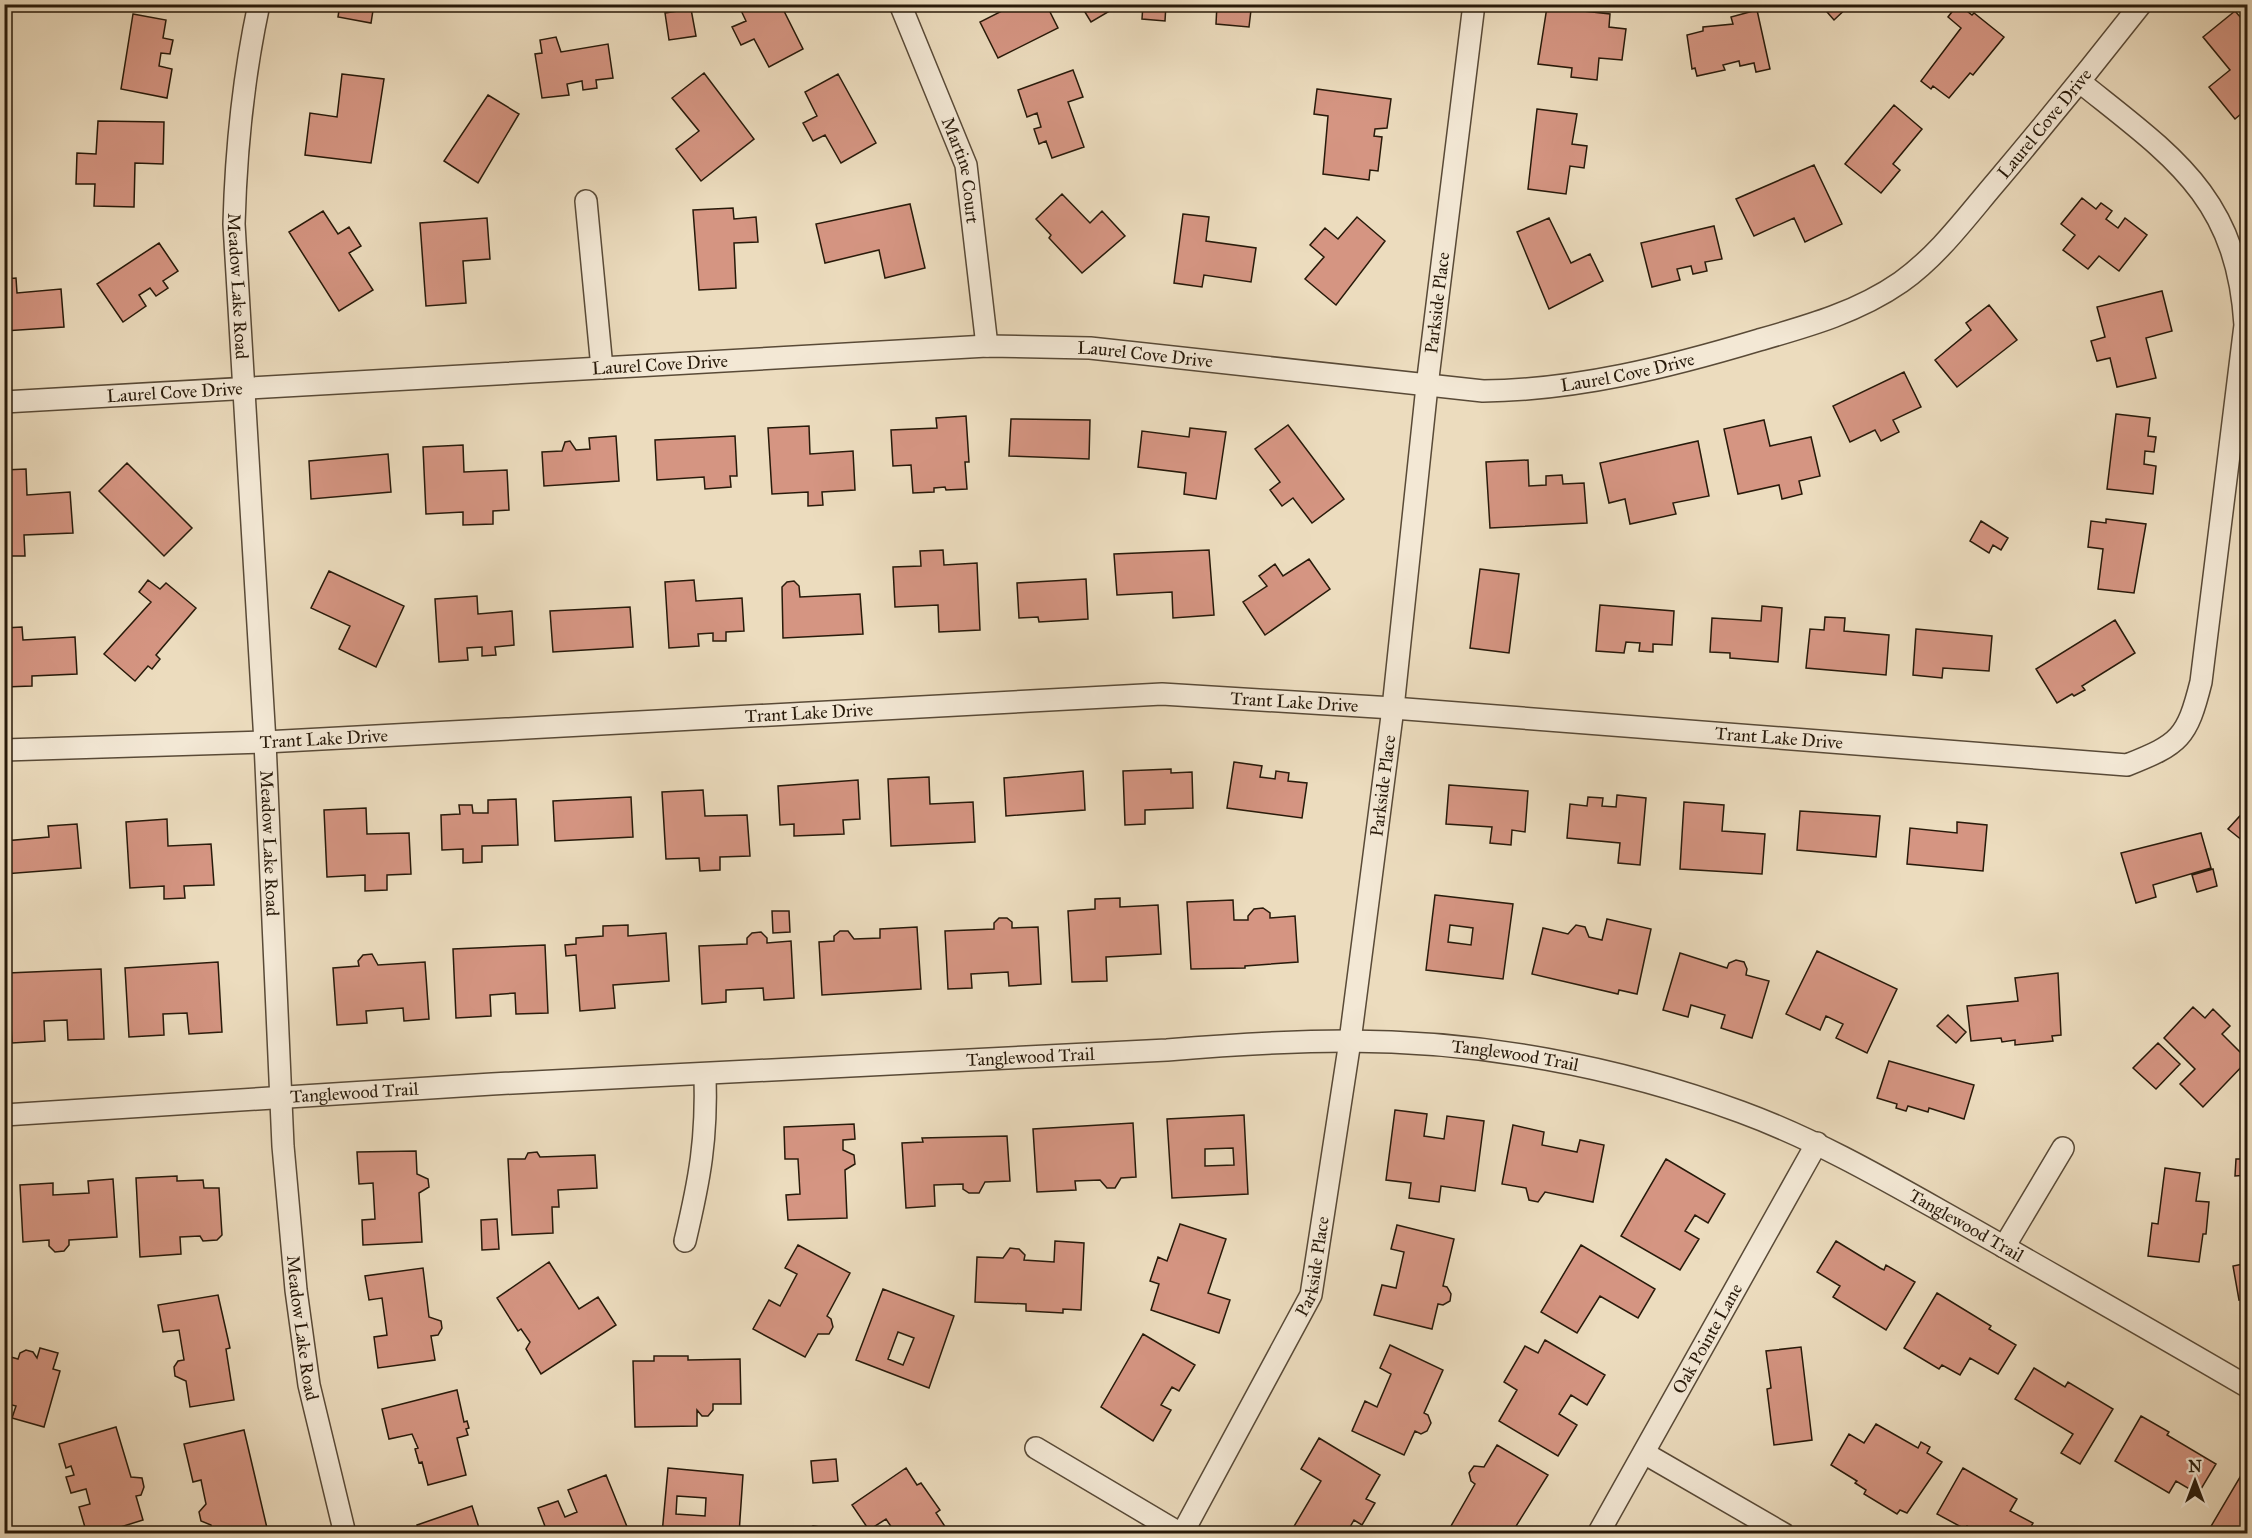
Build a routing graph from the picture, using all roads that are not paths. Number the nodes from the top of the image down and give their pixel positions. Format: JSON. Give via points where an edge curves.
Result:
{"nodes":[{"id":1,"x":259,"y":4,"type":"edge"},
{"id":2,"x":900,"y":4,"type":"edge"},
{"id":3,"x":1474,"y":4,"type":"edge"},
{"id":4,"x":2141,"y":4,"type":"edge"},
{"id":5,"x":2080,"y":82,"type":"junction"},
{"id":6,"x":586,"y":201,"type":"dead end"},
{"id":7,"x":987,"y":346,"type":"junction"},
{"id":8,"x":602,"y":368,"type":"junction"},
{"id":9,"x":1428,"y":386,"type":"junction"},
{"id":10,"x":243,"y":387,"type":"junction"},
{"id":11,"x":4,"y":402,"type":"edge"},
{"id":12,"x":1393,"y":708,"type":"junction"},
{"id":13,"x":265,"y":742,"type":"junction"},
{"id":14,"x":4,"y":750,"type":"edge"},
{"id":15,"x":1350,"y":1041,"type":"junction"},
{"id":16,"x":705,"y":1074,"type":"junction"},
{"id":17,"x":281,"y":1098,"type":"junction"},
{"id":18,"x":4,"y":1116,"type":"edge"},
{"id":19,"x":1817,"y":1143,"type":"junction"},
{"id":20,"x":2063,"y":1148,"type":"dead end"},
{"id":21,"x":685,"y":1241,"type":"dead end"},
{"id":22,"x":2004,"y":1247,"type":"junction"},
{"id":23,"x":2247,"y":1387,"type":"edge"},
{"id":24,"x":1036,"y":1448,"type":"dead end"},
{"id":25,"x":1644,"y":1453,"type":"junction"},
{"id":26,"x":345,"y":1533,"type":"edge"},
{"id":27,"x":1181,"y":1533,"type":"edge"},
{"id":28,"x":1598,"y":1533,"type":"edge"},
{"id":29,"x":1784,"y":1533,"type":"edge"}],
"edges":[{"from":1,"to":10,"type":"street","name":"Meadow Lake Road","via":[[242,90],[236,149],[234,224]]},
{"from":2,"to":7,"type":"street","name":"Martine Court","via":[[966,165]]},
{"from":3,"to":9,"type":"street","name":"Parkside Place"},
{"from":4,"to":5,"type":"street","name":"Laurel Cove Drive"},
{"from":5,"to":9,"type":"street","name":"Laurel Cove Drive","via":[[1937,252],[1869,302],[1826,320],[1730,349],[1583,385],[1494,391]]},
{"from":5,"to":12,"type":"street","name":"Trant Lake Drive","via":[[2161,147],[2196,183],[2234,251],[2242,287],[2245,325],[2202,682],[2192,719],[2180,737],[2127,765]]},
{"from":6,"to":8,"type":"street"},
{"from":7,"to":8,"type":"street","name":"Laurel Cove Drive"},
{"from":7,"to":9,"type":"street","name":"Laurel Cove Drive","via":[[1090,348]]},
{"from":8,"to":10,"type":"street","name":"Laurel Cove Drive"},
{"from":9,"to":12,"type":"street","name":"Parkside Place"},
{"from":10,"to":11,"type":"street","name":"Laurel Cove Drive"},
{"from":10,"to":13,"type":"street","name":"Meadow Lake Road"},
{"from":12,"to":13,"type":"street","name":"Trant Lake Drive","via":[[1162,694]]},
{"from":12,"to":15,"type":"street","name":"Parkside Place"},
{"from":13,"to":14,"type":"street","name":"Trant Lake Drive"},
{"from":13,"to":17,"type":"street","name":"Meadow Lake Road"},
{"from":15,"to":16,"type":"street","name":"Tanglewood Trail","via":[[1263,1042]]},
{"from":15,"to":19,"type":"street","name":"Tanglewood Trail","via":[[1477,1049],[1570,1064],[1657,1084]]},
{"from":15,"to":27,"type":"street","name":"Parkside Place","via":[[1311,1295]]},
{"from":16,"to":17,"type":"street","name":"Tanglewood Trail"},
{"from":16,"to":21,"type":"street","via":[[707,1124],[701,1175]]},
{"from":17,"to":18,"type":"street","name":"Tanglewood Trail"},
{"from":17,"to":26,"type":"street","name":"Meadow Lake Road","via":[[296,1290],[309,1385]]},
{"from":19,"to":22,"type":"street","name":"Tanglewood Trail"},
{"from":19,"to":25,"type":"street","name":"Oak Pointe Lane"},
{"from":20,"to":22,"type":"street"},
{"from":22,"to":23,"type":"street","name":"Tanglewood Trail"},
{"from":24,"to":27,"type":"street"},
{"from":25,"to":28,"type":"street","name":"Oak Pointe Lane"},
{"from":25,"to":29,"type":"street"}]}
